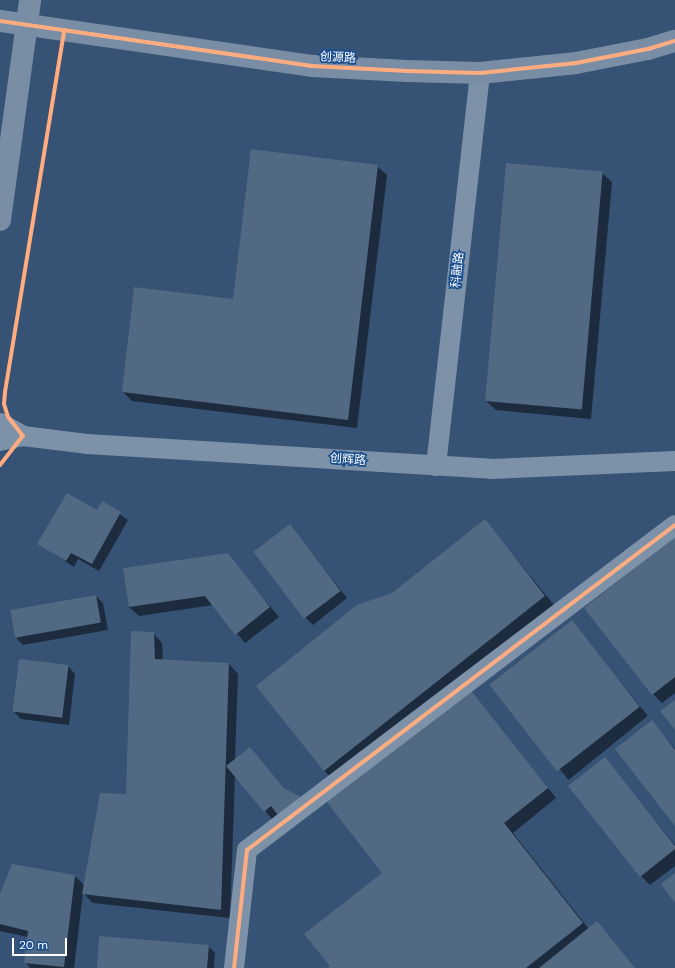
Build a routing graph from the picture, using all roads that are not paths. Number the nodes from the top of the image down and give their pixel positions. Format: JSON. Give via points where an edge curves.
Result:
{"nodes":[{"id":1,"x":30,"y":0,"type":"edge"},
{"id":2,"x":0,"y":21,"type":"edge"},
{"id":3,"x":25,"y":24,"type":"junction"},
{"id":4,"x":675,"y":42,"type":"edge"},
{"id":5,"x":480,"y":73,"type":"junction"},
{"id":6,"x":0,"y":220,"type":"edge"},
{"id":7,"x":0,"y":423,"type":"edge"},
{"id":8,"x":22,"y":436,"type":"junction"},
{"id":9,"x":0,"y":441,"type":"edge"},
{"id":10,"x":675,"y":462,"type":"edge"},
{"id":11,"x":436,"y":466,"type":"junction"},
{"id":12,"x":675,"y":525,"type":"edge"},
{"id":13,"x":234,"y":968,"type":"edge"}],
"edges":[{"from":1,"to":3,"type":"street"},
{"from":2,"to":3,"type":"street","name":"创源路"},
{"from":3,"to":5,"type":"street","name":"创源路","via":[[312,66]]},
{"from":3,"to":6,"type":"street"},
{"from":4,"to":5,"type":"street","name":"创源路","via":[[576,63]]},
{"from":5,"to":11,"type":"street","name":"科融路"},
{"from":7,"to":8,"type":"street"},
{"from":8,"to":9,"type":"street"},
{"from":8,"to":11,"type":"street","name":"创辉路","via":[[87,444]]},
{"from":10,"to":11,"type":"street","name":"创辉路","via":[[491,469]]},
{"from":12,"to":13,"type":"street","via":[[247,850]]}]}
